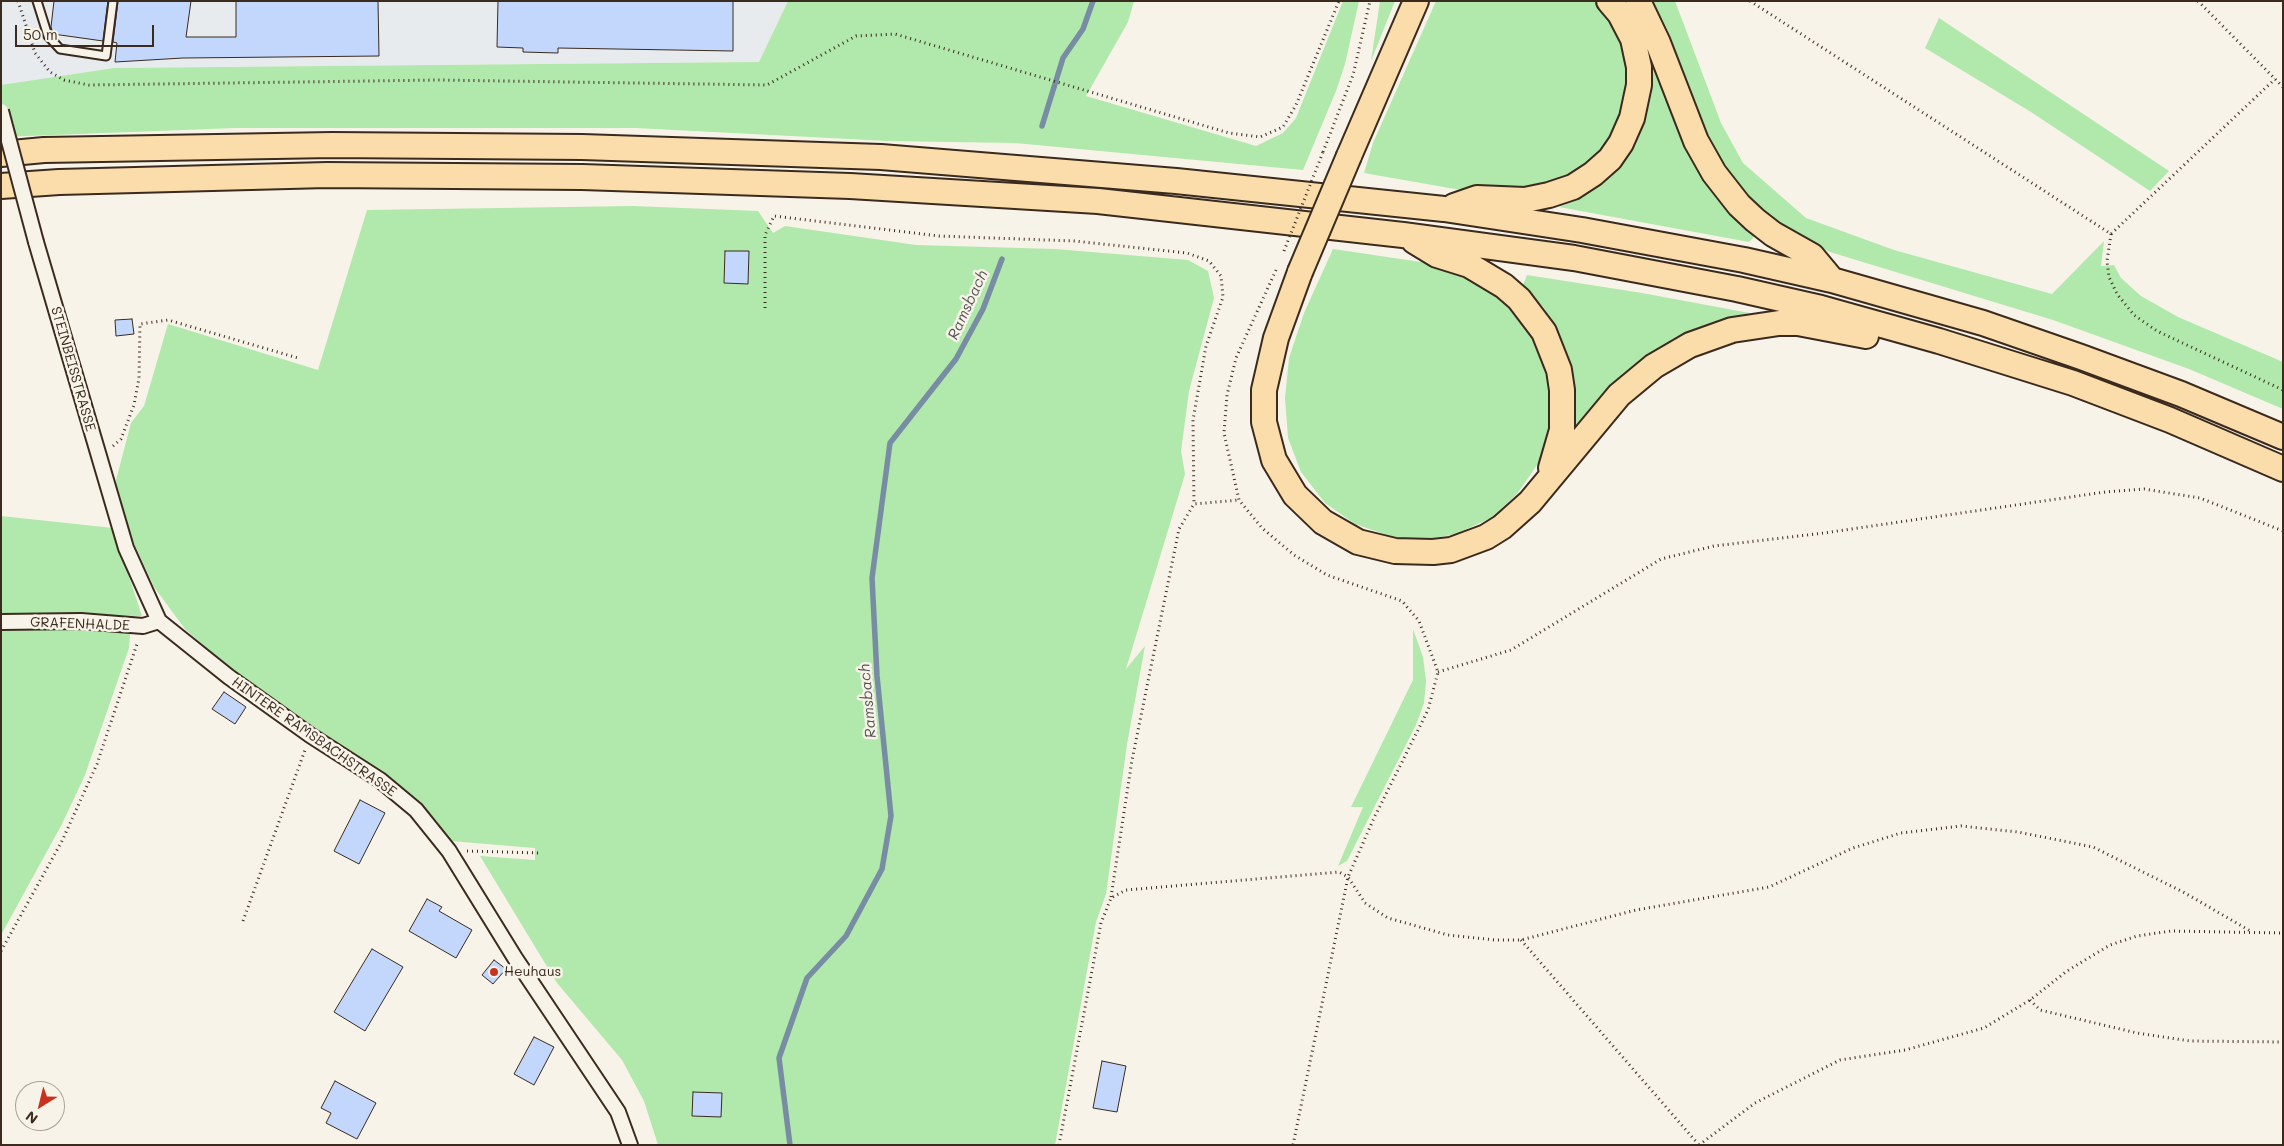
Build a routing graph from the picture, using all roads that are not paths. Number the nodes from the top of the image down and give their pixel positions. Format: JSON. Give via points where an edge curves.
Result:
{"nodes":[{"id":1,"x":37,"y":1,"type":"edge"},
{"id":2,"x":113,"y":1,"type":"edge"},
{"id":3,"x":1416,"y":1,"type":"edge"},
{"id":4,"x":1609,"y":1,"type":"edge"},
{"id":5,"x":1638,"y":1,"type":"edge"},
{"id":6,"x":1,"y":111,"type":"edge"},
{"id":7,"x":1,"y":154,"type":"edge"},
{"id":8,"x":1,"y":186,"type":"edge"},
{"id":9,"x":1444,"y":210,"type":"junction"},
{"id":10,"x":1403,"y":235,"type":"junction"},
{"id":11,"x":1832,"y":280,"type":"junction"},
{"id":12,"x":1939,"y":340,"type":"junction"},
{"id":13,"x":2283,"y":437,"type":"edge"},
{"id":14,"x":2283,"y":469,"type":"edge"},
{"id":15,"x":1541,"y":488,"type":"junction"},
{"id":16,"x":159,"y":621,"type":"junction"},
{"id":17,"x":1,"y":622,"type":"edge"},
{"id":18,"x":630,"y":1145,"type":"edge"}],
"edges":[{"from":1,"to":2,"type":"lane","via":[[48,36],[60,50],[106,56]]},
{"from":3,"to":15,"type":"highway","bridge":true,"via":[[1349,156],[1290,266],[1286,307],[1264,390],[1264,422],[1274,460],[1308,510],[1358,542],[1395,551],[1433,552],[1469,544],[1517,516]]},
{"from":4,"to":9,"type":"highway","via":[[1633,39],[1639,67],[1639,86],[1632,118],[1610,159],[1573,187],[1549,195],[1525,200],[1477,198]]},
{"from":5,"to":11,"type":"highway","via":[[1658,43],[1696,142],[1714,173],[1755,220],[1812,256]]},
{"from":6,"to":16,"type":"street","name":"STEINBEISSTRASSE","bridge":true,"via":[[126,548]]},
{"from":7,"to":9,"type":"highway","via":[[44,150],[342,146],[582,147],[881,158],[1176,181]]},
{"from":8,"to":10,"type":"highway","via":[[327,175],[582,177],[850,186],[1098,201]]},
{"from":9,"to":11,"type":"highway","via":[[1582,230]]},
{"from":10,"to":12,"type":"highway","via":[[1574,258],[1737,288]]},
{"from":10,"to":15,"type":"highway","via":[[1437,255],[1469,265],[1504,286],[1524,304],[1544,332],[1558,370],[1563,410],[1557,450]]},
{"from":11,"to":13,"type":"highway","via":[[1983,323],[2081,357]]},
{"from":12,"to":14,"type":"highway","via":[[2073,383],[2170,420]]},
{"from":12,"to":15,"type":"highway","via":[[1901,343],[1846,331],[1778,323],[1754,325],[1712,336],[1670,355],[1637,380],[1606,410]]},
{"from":16,"to":17,"type":"street","name":"GRAFENHALDE","via":[[143,626],[81,621]]},
{"from":16,"to":18,"type":"street","name":"HINTERE RAMSBACHSTRASSE","via":[[229,677],[380,780],[416,810],[448,851],[618,1112]]}]}
